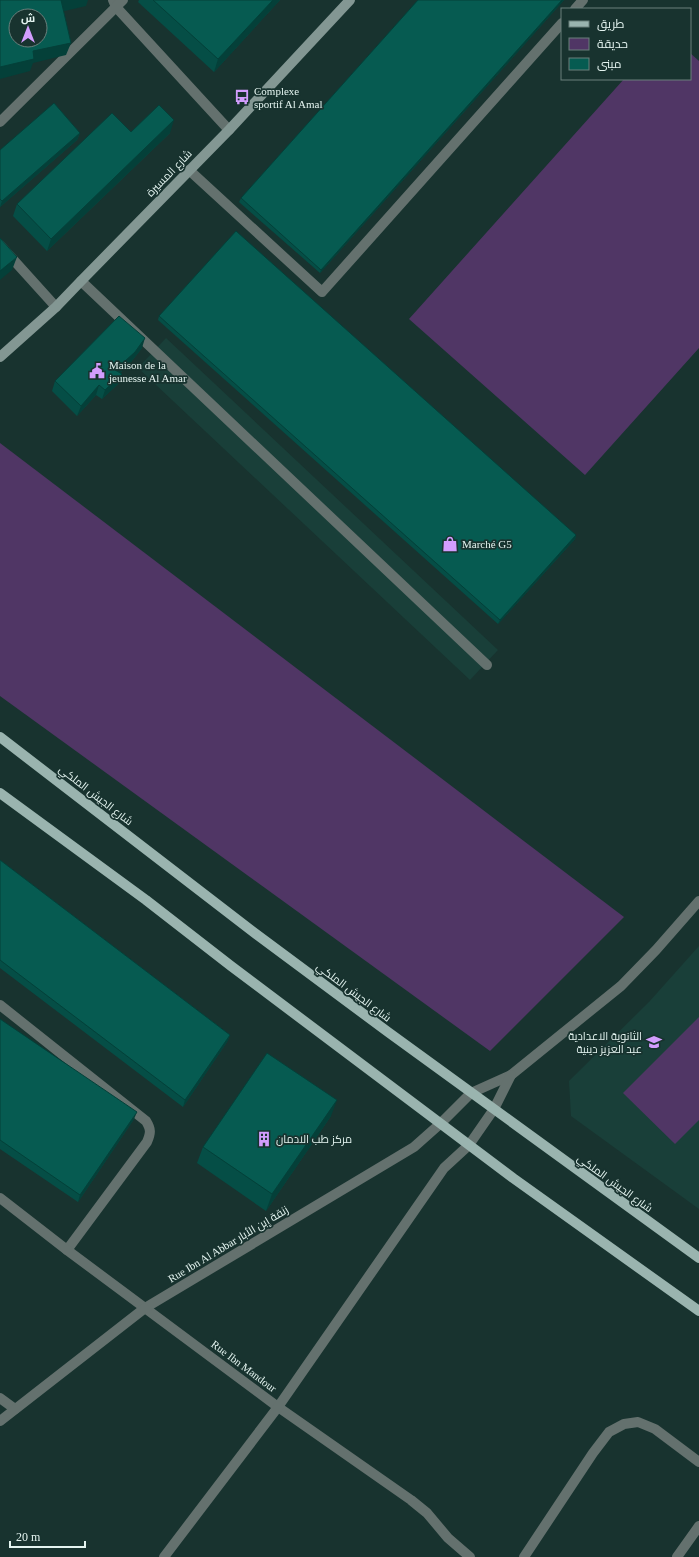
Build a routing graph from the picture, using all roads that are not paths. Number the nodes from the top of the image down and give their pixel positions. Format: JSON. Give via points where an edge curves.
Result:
{"nodes":[{"id":1,"x":350,"y":0,"type":"edge"},
{"id":2,"x":583,"y":0,"type":"edge"},
{"id":3,"x":117,"y":2,"type":"edge"},
{"id":4,"x":575,"y":8,"type":"edge"},
{"id":5,"x":561,"y":24,"type":"edge"},
{"id":6,"x":0,"y":122,"type":"edge"},
{"id":7,"x":229,"y":130,"type":"junction"},
{"id":8,"x":189,"y":170,"type":"junction"},
{"id":9,"x":0,"y":245,"type":"edge"},
{"id":10,"x":81,"y":281,"type":"junction"},
{"id":11,"x":56,"y":307,"type":"junction"},
{"id":12,"x":0,"y":357,"type":"edge"},
{"id":13,"x":487,"y":665,"type":"dead end"},
{"id":14,"x":0,"y":737,"type":"edge"},
{"id":15,"x":0,"y":793,"type":"edge"},
{"id":16,"x":699,"y":901,"type":"edge"},
{"id":17,"x":0,"y":1005,"type":"edge"},
{"id":18,"x":511,"y":1076,"type":"junction"},
{"id":19,"x":471,"y":1093,"type":"junction"},
{"id":20,"x":494,"y":1108,"type":"junction"},
{"id":21,"x":442,"y":1123,"type":"junction"},
{"id":22,"x":469,"y":1145,"type":"junction"},
{"id":23,"x":0,"y":1198,"type":"edge"},
{"id":24,"x":67,"y":1250,"type":"junction"},
{"id":25,"x":699,"y":1258,"type":"edge"},
{"id":26,"x":145,"y":1308,"type":"junction"},
{"id":27,"x":699,"y":1312,"type":"edge"},
{"id":28,"x":0,"y":1398,"type":"edge"},
{"id":29,"x":278,"y":1407,"type":"junction"},
{"id":30,"x":14,"y":1409,"type":"junction"},
{"id":31,"x":0,"y":1421,"type":"edge"},
{"id":32,"x":699,"y":1462,"type":"edge"},
{"id":33,"x":699,"y":1526,"type":"edge"},
{"id":34,"x":164,"y":1557,"type":"edge"},
{"id":35,"x":470,"y":1557,"type":"edge"},
{"id":36,"x":524,"y":1557,"type":"edge"},
{"id":37,"x":677,"y":1557,"type":"edge"}],
"edges":[{"from":1,"to":7,"type":"street","name":"شارع المسيرة"},
{"from":2,"to":4,"type":"street"},
{"from":3,"to":6,"type":"street"},
{"from":3,"to":7,"type":"street"},
{"from":5,"to":8,"type":"street","via":[[322,292]]},
{"from":7,"to":8,"type":"street","name":"شارع المسيرة"},
{"from":8,"to":10,"type":"street","name":"شارع المسيرة"},
{"from":9,"to":11,"type":"street"},
{"from":10,"to":11,"type":"street","name":"شارع المسيرة"},
{"from":10,"to":13,"type":"street"},
{"from":11,"to":12,"type":"street","name":"شارع المسيرة"},
{"from":14,"to":19,"type":"main road","name":"شارع الجيش الملكي","via":[[256,934]]},
{"from":15,"to":21,"type":"main road"},
{"from":16,"to":18,"type":"street","via":[[621,986]]},
{"from":17,"to":24,"type":"street","via":[[146,1121],[150,1127],[147,1142]]},
{"from":18,"to":19,"type":"street"},
{"from":18,"to":20,"type":"street"},
{"from":19,"to":20,"type":"main road","name":"شارع الجيش الملكي"},
{"from":19,"to":21,"type":"street","name":"Rue Ibn Al Abbar زنقة إبن الأبار"},
{"from":20,"to":22,"type":"street"},
{"from":20,"to":25,"type":"main road","name":"شارع الجيش الملكي"},
{"from":21,"to":22,"type":"main road"},
{"from":21,"to":26,"type":"street","name":"Rue Ibn Al Abbar زنقة إبن الأبار","via":[[414,1147]]},
{"from":22,"to":27,"type":"main road"},
{"from":22,"to":29,"type":"street","via":[[444,1168]]},
{"from":23,"to":24,"type":"street","name":"Rue Ibn Mandour"},
{"from":24,"to":26,"type":"street","name":"Rue Ibn Mandour"},
{"from":26,"to":29,"type":"street","name":"Rue Ibn Mandour"},
{"from":26,"to":30,"type":"street","name":"Rue Ibn Al Abbar زنقة إبن الأبار"},
{"from":28,"to":30,"type":"street"},
{"from":29,"to":34,"type":"street"},
{"from":29,"to":35,"type":"street","name":"Rue Ibn Mandour","via":[[427,1513],[448,1538]]},
{"from":30,"to":31,"type":"street","name":"Rue Ibn Al Abbar زنقة إبن الأبار"},
{"from":32,"to":36,"type":"street","via":[[655,1428],[638,1422],[624,1424],[609,1432]]},
{"from":33,"to":37,"type":"street"}]}
